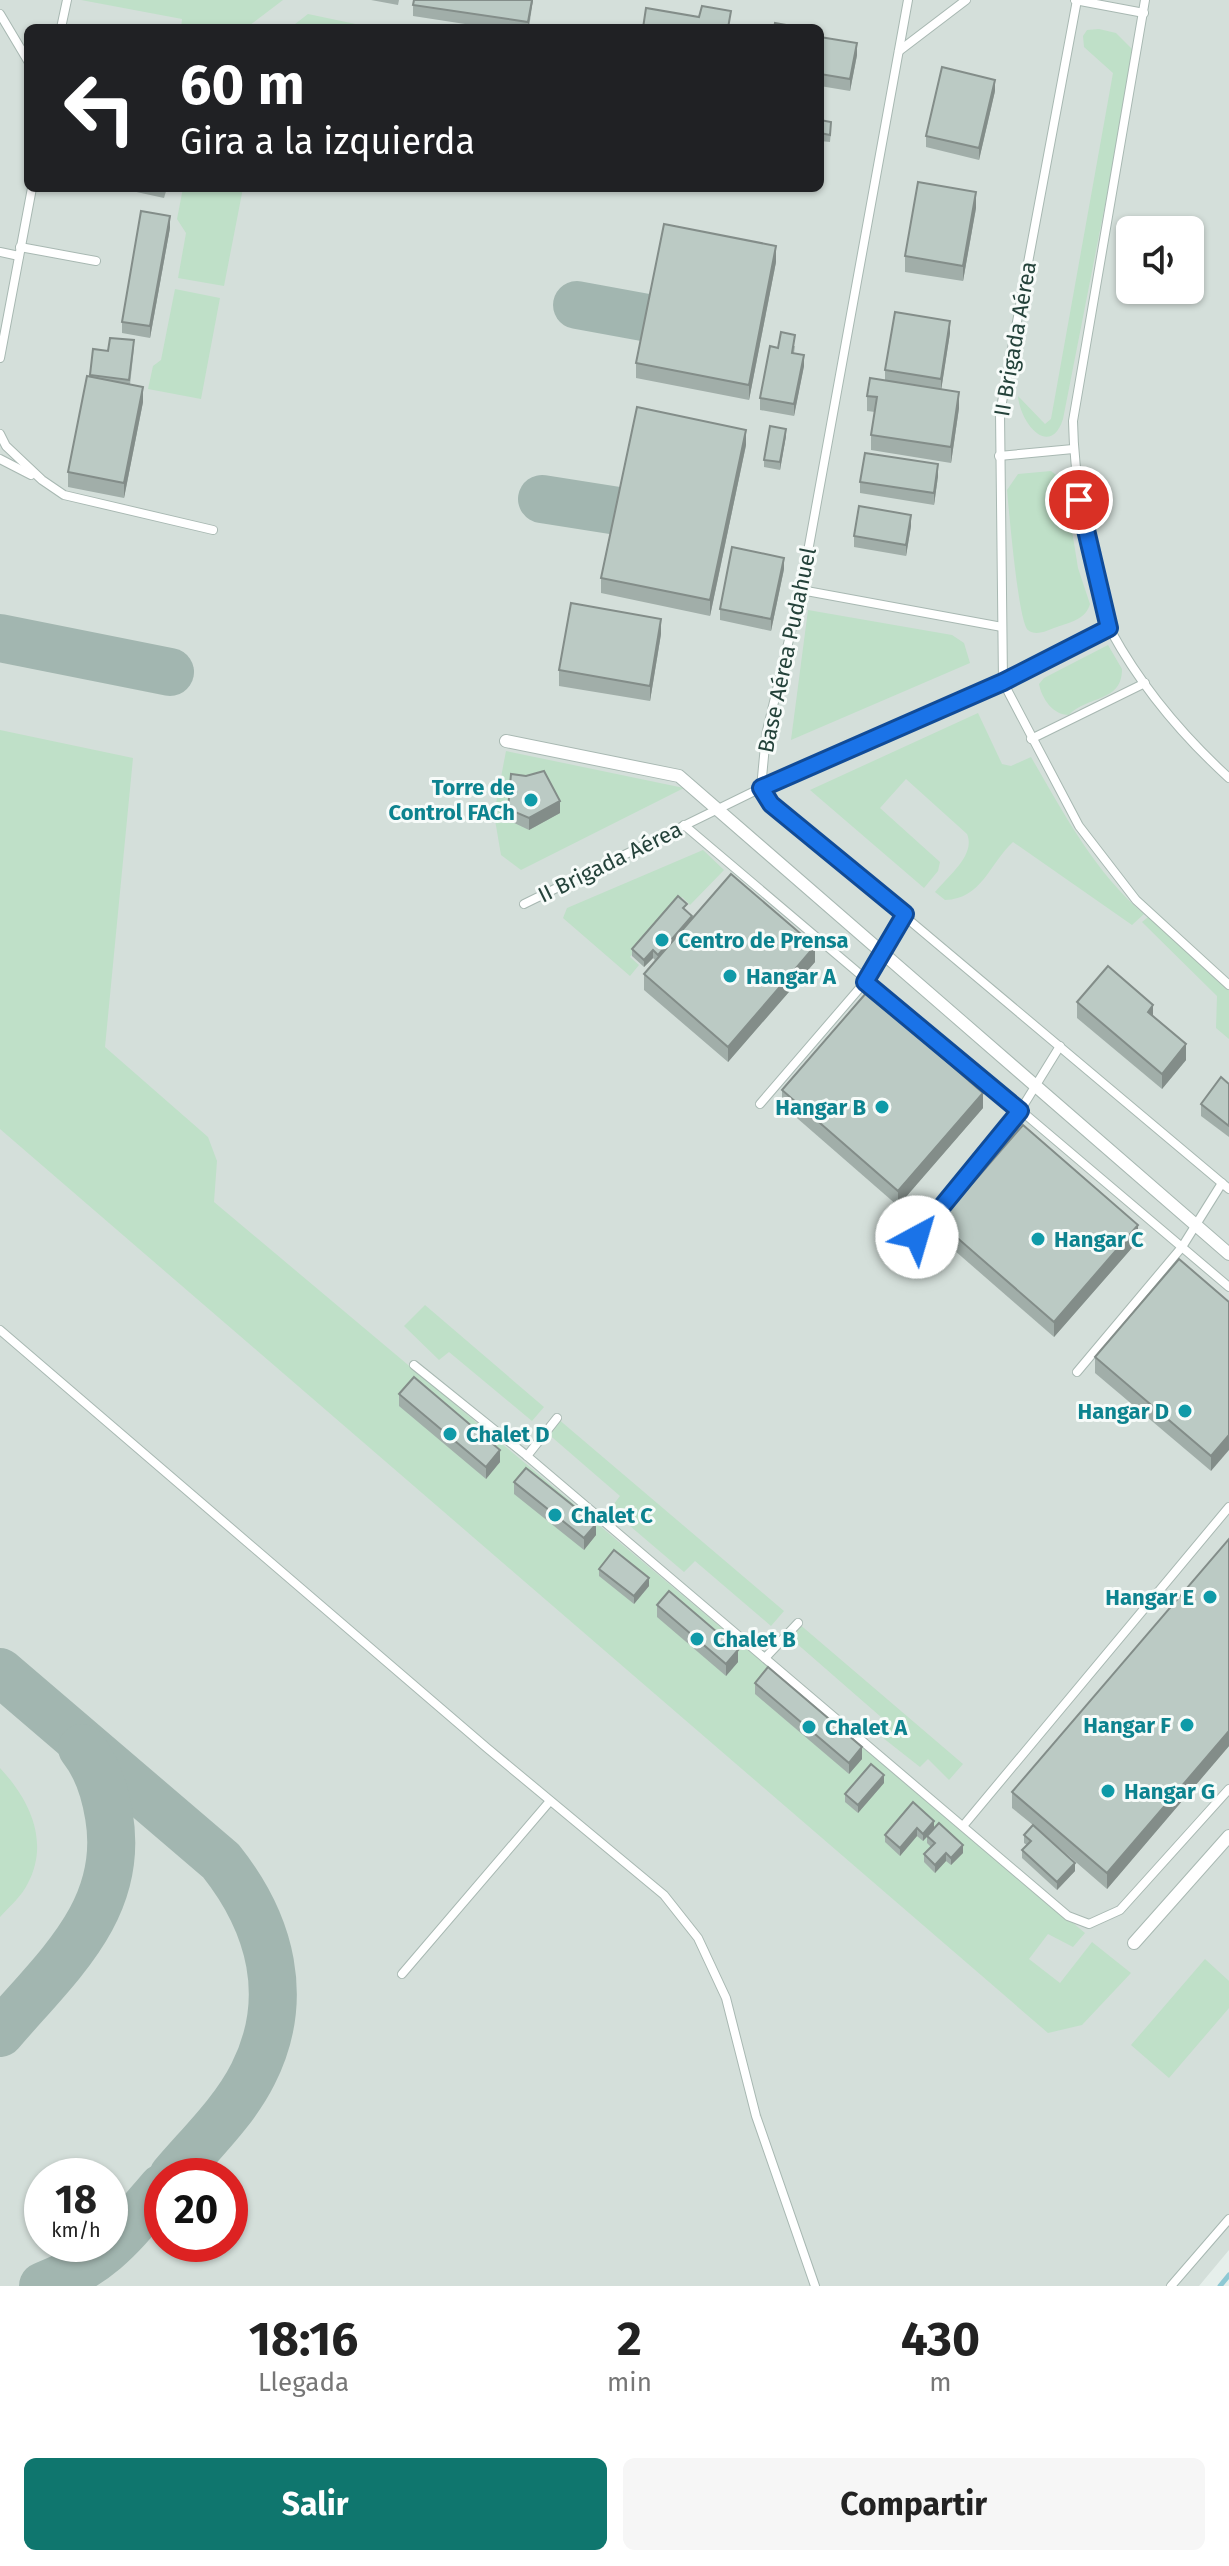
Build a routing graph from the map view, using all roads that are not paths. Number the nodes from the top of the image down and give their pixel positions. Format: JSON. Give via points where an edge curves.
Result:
{"nodes":[{"id":1,"x":67,"y":0,"type":"edge"},
{"id":2,"x":908,"y":0,"type":"edge"},
{"id":3,"x":966,"y":0,"type":"edge"},
{"id":4,"x":1076,"y":0,"type":"edge"},
{"id":5,"x":1145,"y":0,"type":"edge"},
{"id":6,"x":1144,"y":13,"type":"junction"},
{"id":7,"x":0,"y":14,"type":"edge"},
{"id":8,"x":62,"y":24,"type":"edge"},
{"id":9,"x":898,"y":51,"type":"junction"},
{"id":10,"x":24,"y":54,"type":"edge"},
{"id":11,"x":31,"y":192,"type":"edge"},
{"id":12,"x":0,"y":252,"type":"edge"},
{"id":13,"x":20,"y":252,"type":"junction"},
{"id":14,"x":96,"y":261,"type":"dead end"},
{"id":15,"x":0,"y":355,"type":"edge"},
{"id":16,"x":0,"y":434,"type":"edge"},
{"id":17,"x":1073,"y":449,"type":"junction"},
{"id":18,"x":999,"y":456,"type":"junction"},
{"id":19,"x":0,"y":459,"type":"edge"},
{"id":20,"x":42,"y":480,"type":"junction"},
{"id":21,"x":213,"y":530,"type":"dead end"},
{"id":22,"x":801,"y":590,"type":"junction"},
{"id":23,"x":1002,"y":627,"type":"junction"},
{"id":24,"x":1109,"y":628,"type":"junction"},
{"id":25,"x":1003,"y":682,"type":"junction"},
{"id":26,"x":1145,"y":683,"type":"junction"},
{"id":27,"x":1031,"y":739,"type":"junction"},
{"id":28,"x":506,"y":741,"type":"dead end"},
{"id":29,"x":1229,"y":778,"type":"edge"},
{"id":30,"x":761,"y":788,"type":"junction"},
{"id":31,"x":717,"y":809,"type":"junction"},
{"id":32,"x":684,"y":825,"type":"junction"},
{"id":33,"x":524,"y":904,"type":"dead end"},
{"id":34,"x":905,"y":914,"type":"junction"},
{"id":35,"x":882,"y":953,"type":"junction"},
{"id":36,"x":865,"y":982,"type":"junction"},
{"id":37,"x":1229,"y":985,"type":"edge"},
{"id":38,"x":1060,"y":1046,"type":"junction"},
{"id":39,"x":1036,"y":1086,"type":"junction"},
{"id":40,"x":760,"y":1104,"type":"dead end"},
{"id":41,"x":1020,"y":1111,"type":"junction"},
{"id":42,"x":1226,"y":1186,"type":"edge"},
{"id":43,"x":1196,"y":1225,"type":"junction"},
{"id":44,"x":917,"y":1237,"type":"dead end"},
{"id":45,"x":1182,"y":1247,"type":"junction"},
{"id":46,"x":1229,"y":1254,"type":"edge"},
{"id":47,"x":1229,"y":1287,"type":"edge"},
{"id":48,"x":0,"y":1330,"type":"edge"},
{"id":49,"x":414,"y":1365,"type":"dead end"},
{"id":50,"x":1077,"y":1372,"type":"dead end"},
{"id":51,"x":557,"y":1418,"type":"dead end"},
{"id":52,"x":527,"y":1456,"type":"junction"},
{"id":53,"x":1227,"y":1511,"type":"edge"},
{"id":54,"x":798,"y":1623,"type":"dead end"},
{"id":55,"x":765,"y":1658,"type":"junction"},
{"id":56,"x":1229,"y":1789,"type":"edge"},
{"id":57,"x":550,"y":1801,"type":"junction"},
{"id":58,"x":963,"y":1826,"type":"junction"},
{"id":59,"x":1229,"y":1836,"type":"edge"},
{"id":60,"x":1134,"y":1943,"type":"dead end"},
{"id":61,"x":402,"y":1974,"type":"dead end"},
{"id":62,"x":1229,"y":2219,"type":"edge"},
{"id":63,"x":815,"y":2286,"type":"edge"},
{"id":64,"x":1171,"y":2286,"type":"edge"}],
"edges":[{"from":1,"to":8,"type":"lane"},
{"from":2,"to":9,"type":"lane","name":"Base Aérea Pudahuel"},
{"from":3,"to":9,"type":"lane"},
{"from":4,"to":6,"type":"lane"},
{"from":4,"to":18,"type":"lane","name":"II Brigada Aérea","via":[[1000,413]]},
{"from":5,"to":6,"type":"lane"},
{"from":6,"to":17,"type":"lane","via":[[1073,421]]},
{"from":7,"to":10,"type":"lane"},
{"from":9,"to":22,"type":"lane","name":"Base Aérea Pudahuel"},
{"from":11,"to":13,"type":"lane"},
{"from":12,"to":13,"type":"lane"},
{"from":13,"to":14,"type":"lane"},
{"from":13,"to":15,"type":"lane"},
{"from":16,"to":20,"type":"lane"},
{"from":17,"to":18,"type":"lane"},
{"from":17,"to":24,"type":"lane","via":[[1082,525]]},
{"from":18,"to":23,"type":"lane","name":"II Brigada Aérea"},
{"from":19,"to":20,"type":"lane"},
{"from":20,"to":21,"type":"lane","via":[[64,495]]},
{"from":22,"to":23,"type":"lane"},
{"from":22,"to":30,"type":"lane","name":"Base Aérea Pudahuel","via":[[766,735]]},
{"from":23,"to":25,"type":"lane","name":"II Brigada Aérea"},
{"from":24,"to":25,"type":"lane","name":"II Brigada Aérea"},
{"from":24,"to":26,"type":"lane"},
{"from":25,"to":27,"type":"lane","name":"II Brigada Aérea"},
{"from":25,"to":30,"type":"lane","name":"II Brigada Aérea"},
{"from":26,"to":27,"type":"lane"},
{"from":26,"to":29,"type":"lane","via":[[1198,750]]},
{"from":27,"to":37,"type":"lane","name":"II Brigada Aérea","via":[[1079,826],[1136,900]]},
{"from":28,"to":31,"type":"street","via":[[679,776]]},
{"from":30,"to":31,"type":"lane","name":"II Brigada Aérea"},
{"from":30,"to":34,"type":"lane","via":[[771,804]]},
{"from":31,"to":32,"type":"lane","name":"II Brigada Aérea"},
{"from":31,"to":35,"type":"street"},
{"from":32,"to":33,"type":"lane","name":"II Brigada Aérea"},
{"from":32,"to":36,"type":"lane"},
{"from":34,"to":35,"type":"lane"},
{"from":34,"to":38,"type":"lane"},
{"from":35,"to":36,"type":"lane"},
{"from":35,"to":39,"type":"street"},
{"from":36,"to":40,"type":"lane"},
{"from":36,"to":41,"type":"lane"},
{"from":38,"to":39,"type":"lane"},
{"from":38,"to":42,"type":"lane"},
{"from":39,"to":41,"type":"lane"},
{"from":39,"to":43,"type":"street"},
{"from":41,"to":44,"type":"lane"},
{"from":41,"to":45,"type":"lane"},
{"from":42,"to":43,"type":"lane"},
{"from":43,"to":45,"type":"lane"},
{"from":43,"to":46,"type":"street"},
{"from":45,"to":47,"type":"lane"},
{"from":45,"to":50,"type":"lane"},
{"from":48,"to":57,"type":"lane"},
{"from":49,"to":52,"type":"lane"},
{"from":51,"to":52,"type":"lane"},
{"from":52,"to":55,"type":"lane"},
{"from":53,"to":58,"type":"lane"},
{"from":54,"to":55,"type":"lane"},
{"from":55,"to":58,"type":"lane"},
{"from":56,"to":58,"type":"lane","via":[[1120,1910],[1089,1924],[1068,1916]]},
{"from":57,"to":61,"type":"lane"},
{"from":57,"to":63,"type":"lane","via":[[664,1895],[698,1938],[726,1998],[756,2116]]},
{"from":59,"to":60,"type":"street"},
{"from":62,"to":64,"type":"lane"}]}
